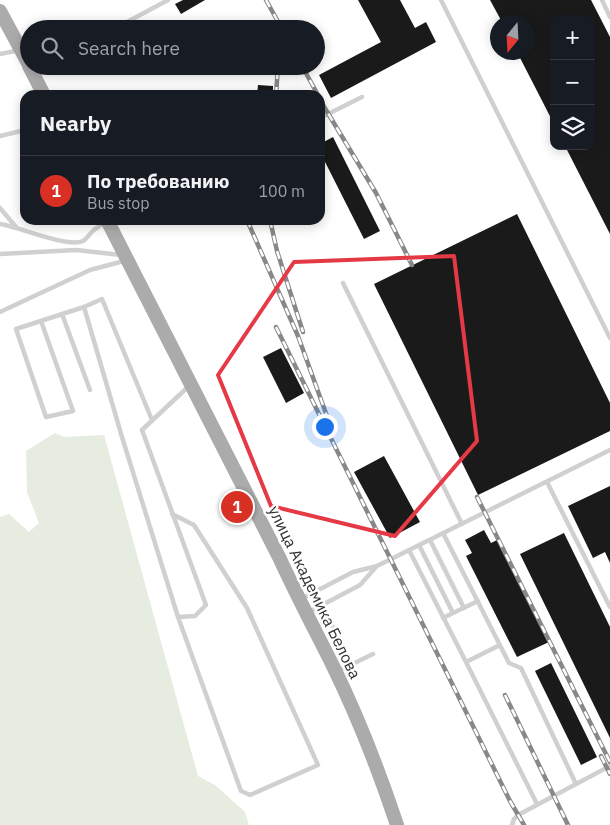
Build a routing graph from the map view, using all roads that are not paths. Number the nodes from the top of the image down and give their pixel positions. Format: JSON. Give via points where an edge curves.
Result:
{"nodes":[{"id":1,"x":2,"y":0,"type":"edge"},
{"id":2,"x":168,"y":0,"type":"edge"},
{"id":3,"x":441,"y":0,"type":"edge"},
{"id":4,"x":602,"y":0,"type":"edge"},
{"id":5,"x":0,"y":11,"type":"edge"},
{"id":6,"x":610,"y":16,"type":"edge"},
{"id":7,"x":131,"y":20,"type":"edge"},
{"id":8,"x":7,"y":25,"type":"junction"},
{"id":9,"x":20,"y":48,"type":"edge"},
{"id":10,"x":20,"y":50,"type":"edge"},
{"id":11,"x":0,"y":54,"type":"edge"},
{"id":12,"x":34,"y":75,"type":"edge"},
{"id":13,"x":41,"y":90,"type":"edge"},
{"id":14,"x":362,"y":97,"type":"dead end"},
{"id":15,"x":325,"y":116,"type":"edge"},
{"id":16,"x":20,"y":131,"type":"edge"},
{"id":17,"x":0,"y":136,"type":"edge"},
{"id":18,"x":0,"y":208,"type":"edge"},
{"id":19,"x":0,"y":224,"type":"edge"},
{"id":20,"x":100,"y":225,"type":"edge"},
{"id":21,"x":110,"y":225,"type":"edge"},
{"id":22,"x":17,"y":228,"type":"junction"},
{"id":23,"x":0,"y":254,"type":"edge"},
{"id":24,"x":127,"y":258,"type":"junction"},
{"id":25,"x":343,"y":284,"type":"dead end"},
{"id":26,"x":84,"y":307,"type":"junction"},
{"id":27,"x":0,"y":312,"type":"edge"},
{"id":28,"x":62,"y":314,"type":"junction"},
{"id":29,"x":40,"y":321,"type":"junction"},
{"id":30,"x":610,"y":338,"type":"edge"},
{"id":31,"x":191,"y":384,"type":"junction"},
{"id":32,"x":90,"y":390,"type":"dead end"},
{"id":33,"x":152,"y":420,"type":"junction"},
{"id":34,"x":610,"y":450,"type":"edge"},
{"id":35,"x":546,"y":482,"type":"junction"},
{"id":36,"x":172,"y":514,"type":"junction"},
{"id":37,"x":462,"y":524,"type":"junction"},
{"id":38,"x":443,"y":533,"type":"junction"},
{"id":39,"x":430,"y":540,"type":"junction"},
{"id":40,"x":419,"y":545,"type":"junction"},
{"id":41,"x":409,"y":550,"type":"junction"},
{"id":42,"x":377,"y":566,"type":"junction"},
{"id":43,"x":315,"y":592,"type":"junction"},
{"id":44,"x":298,"y":600,"type":"junction"},
{"id":45,"x":478,"y":601,"type":"junction"},
{"id":46,"x":322,"y":606,"type":"junction"},
{"id":47,"x":610,"y":607,"type":"edge"},
{"id":48,"x":464,"y":608,"type":"junction"},
{"id":49,"x":453,"y":613,"type":"junction"},
{"id":50,"x":306,"y":614,"type":"junction"},
{"id":51,"x":178,"y":617,"type":"junction"},
{"id":52,"x":443,"y":618,"type":"junction"},
{"id":53,"x":500,"y":644,"type":"junction"},
{"id":54,"x":373,"y":654,"type":"dead end"},
{"id":55,"x":466,"y":662,"type":"junction"},
{"id":56,"x":352,"y":664,"type":"junction"},
{"id":57,"x":336,"y":672,"type":"junction"},
{"id":58,"x":610,"y":766,"type":"edge"},
{"id":59,"x":576,"y":784,"type":"junction"},
{"id":60,"x":537,"y":804,"type":"junction"},
{"id":61,"x":397,"y":825,"type":"edge"},
{"id":62,"x":512,"y":825,"type":"edge"}],
"edges":[{"from":1,"to":8,"type":"main road"},
{"from":2,"to":7,"type":"lane"},
{"from":3,"to":30,"type":"lane"},
{"from":4,"to":6,"type":"lane"},
{"from":5,"to":8,"type":"main road"},
{"from":8,"to":9,"type":"main road"},
{"from":10,"to":11,"type":"lane"},
{"from":12,"to":13,"type":"main road"},
{"from":14,"to":15,"type":"lane"},
{"from":16,"to":17,"type":"lane"},
{"from":18,"to":22,"type":"lane"},
{"from":19,"to":22,"type":"lane"},
{"from":20,"to":22,"type":"lane","via":[[84,240],[75,242],[61,242]]},
{"from":21,"to":24,"type":"main road","name":"улица Академика Белова"},
{"from":23,"to":24,"type":"lane","via":[[76,250]]},
{"from":24,"to":27,"type":"lane","via":[[90,270]]},
{"from":24,"to":31,"type":"main road","name":"улица Академика Белова"},
{"from":25,"to":37,"type":"lane"},
{"from":26,"to":28,"type":"lane"},
{"from":26,"to":33,"type":"lane","via":[[102,299]]},
{"from":26,"to":51,"type":"lane"},
{"from":28,"to":29,"type":"lane"},
{"from":28,"to":32,"type":"lane"},
{"from":29,"to":29,"type":"lane","via":[[16,329],[46,418],[73,411]]},
{"from":31,"to":33,"type":"lane"},
{"from":31,"to":44,"type":"main road","name":"улица Академика Белова"},
{"from":33,"to":36,"type":"lane","via":[[142,430]]},
{"from":34,"to":35,"type":"lane"},
{"from":35,"to":37,"type":"lane"},
{"from":35,"to":47,"type":"lane"},
{"from":36,"to":51,"type":"lane","via":[[206,605],[195,616]]},
{"from":36,"to":51,"type":"lane","via":[[194,525],[247,608],[318,765],[250,796],[241,791]]},
{"from":37,"to":38,"type":"lane"},
{"from":38,"to":39,"type":"lane"},
{"from":38,"to":45,"type":"lane"},
{"from":39,"to":40,"type":"lane"},
{"from":39,"to":48,"type":"lane"},
{"from":40,"to":41,"type":"lane"},
{"from":40,"to":49,"type":"lane"},
{"from":41,"to":42,"type":"lane"},
{"from":41,"to":52,"type":"lane"},
{"from":42,"to":43,"type":"lane","via":[[353,572]]},
{"from":42,"to":46,"type":"lane","via":[[360,585]]},
{"from":43,"to":44,"type":"lane"},
{"from":43,"to":46,"type":"lane"},
{"from":44,"to":50,"type":"main road","name":"улица Академика Белова"},
{"from":45,"to":48,"type":"lane"},
{"from":45,"to":53,"type":"lane"},
{"from":46,"to":50,"type":"lane"},
{"from":46,"to":56,"type":"lane"},
{"from":48,"to":49,"type":"lane"},
{"from":49,"to":52,"type":"lane"},
{"from":50,"to":57,"type":"main road","name":"улица Академика Белова"},
{"from":52,"to":55,"type":"lane"},
{"from":53,"to":55,"type":"lane"},
{"from":53,"to":59,"type":"lane","via":[[509,663],[521,668]]},
{"from":54,"to":56,"type":"lane"},
{"from":55,"to":60,"type":"lane"},
{"from":56,"to":57,"type":"lane"},
{"from":57,"to":61,"type":"main road","name":"улица Академика Белова","via":[[367,743]]},
{"from":58,"to":59,"type":"lane"},
{"from":59,"to":60,"type":"lane"},
{"from":60,"to":62,"type":"lane","via":[[518,815]]}]}
